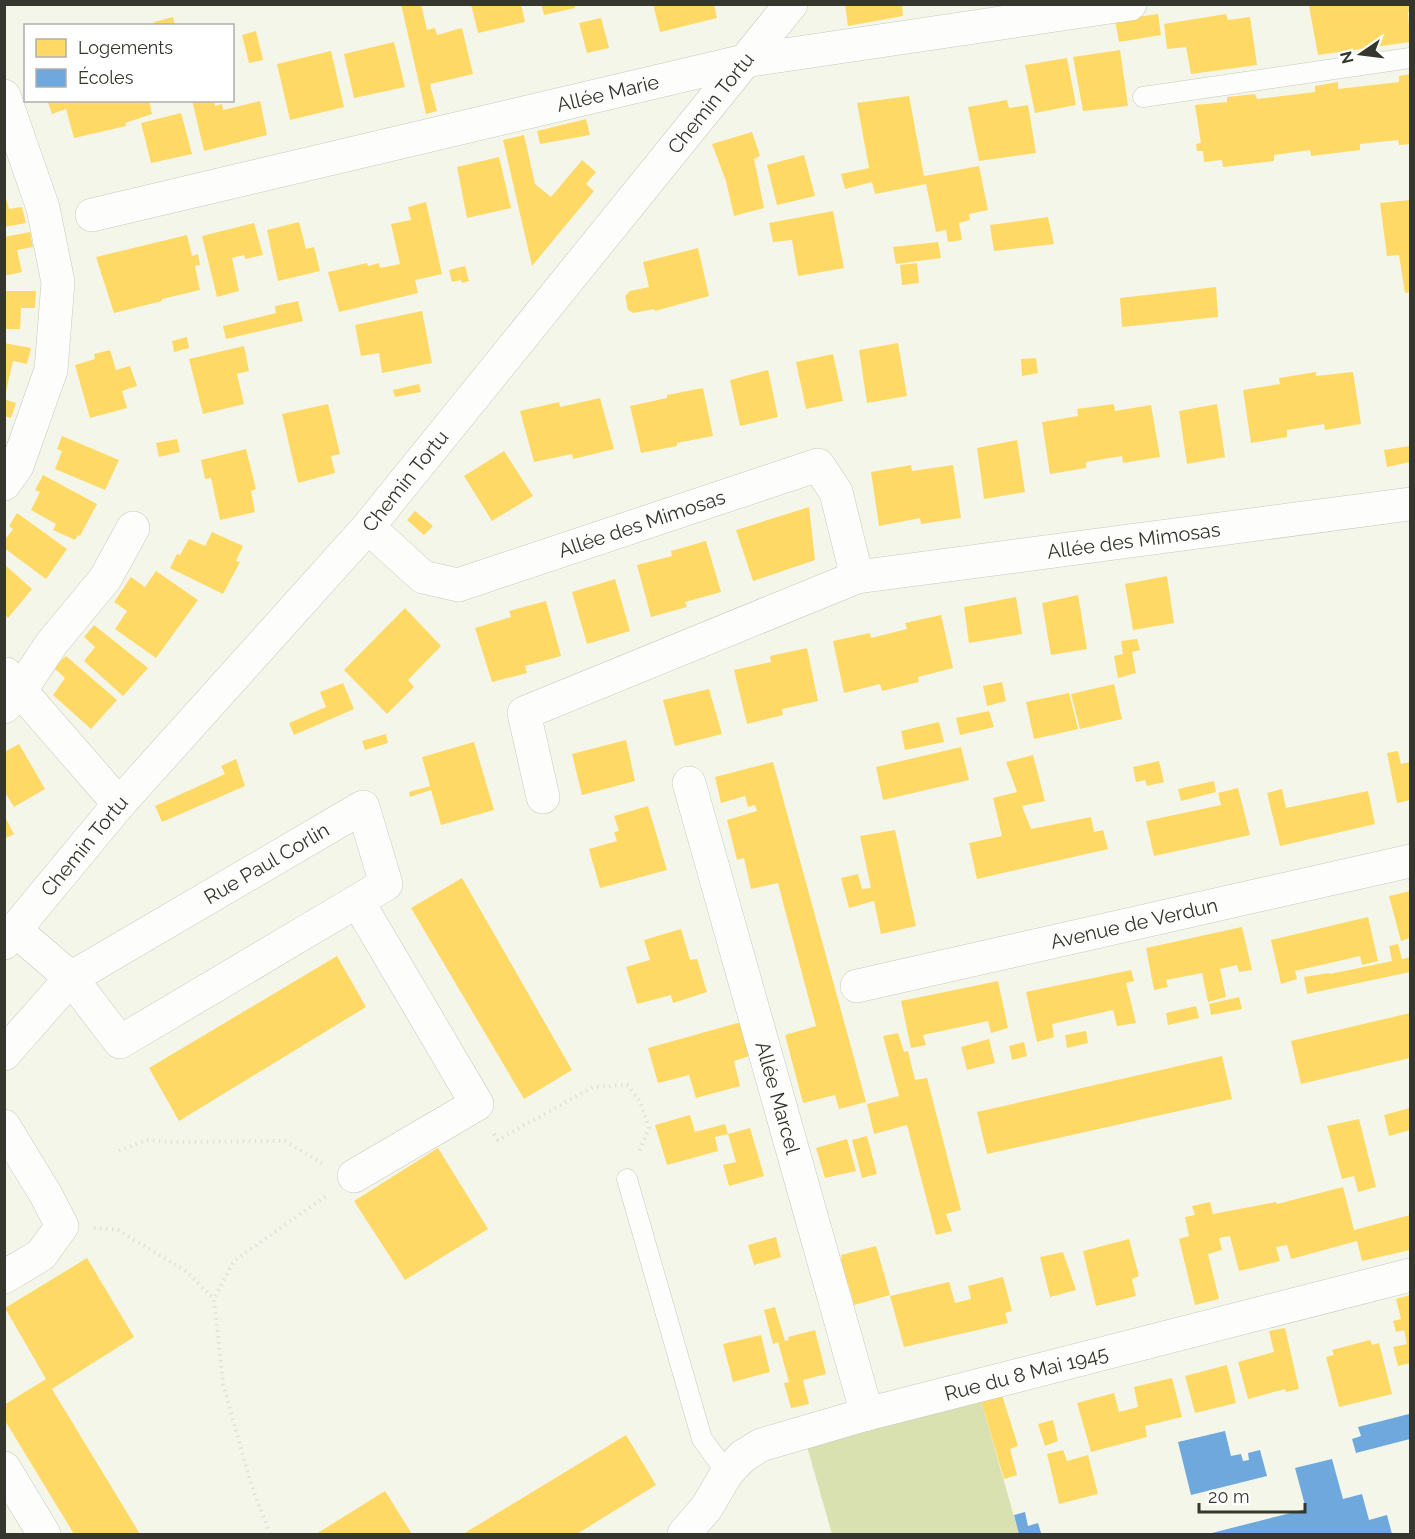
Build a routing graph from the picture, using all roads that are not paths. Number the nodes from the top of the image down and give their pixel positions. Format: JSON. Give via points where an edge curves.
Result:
{"nodes":[{"id":1,"x":791,"y":4,"type":"edge"},
{"id":2,"x":1130,"y":4,"type":"edge"},
{"id":3,"x":1410,"y":58,"type":"edge"},
{"id":4,"x":744,"y":61,"type":"junction"},
{"id":5,"x":4,"y":96,"type":"edge"},
{"id":6,"x":1143,"y":97,"type":"dead end"},
{"id":7,"x":92,"y":215,"type":"dead end"},
{"id":8,"x":4,"y":484,"type":"edge"},
{"id":9,"x":1410,"y":504,"type":"edge"},
{"id":10,"x":368,"y":527,"type":"junction"},
{"id":11,"x":133,"y":528,"type":"dead end"},
{"id":12,"x":857,"y":577,"type":"junction"},
{"id":13,"x":10,"y":690,"type":"edge"},
{"id":14,"x":689,"y":783,"type":"dead end"},
{"id":15,"x":543,"y":797,"type":"dead end"},
{"id":16,"x":119,"y":804,"type":"junction"},
{"id":17,"x":1410,"y":861,"type":"edge"},
{"id":18,"x":358,"y":902,"type":"junction"},
{"id":19,"x":10,"y":936,"type":"edge"},
{"id":20,"x":71,"y":978,"type":"junction"},
{"id":21,"x":857,"y":986,"type":"dead end"},
{"id":22,"x":4,"y":1054,"type":"edge"},
{"id":23,"x":4,"y":1126,"type":"edge"},
{"id":24,"x":354,"y":1176,"type":"road end"},
{"id":25,"x":627,"y":1179,"type":"road end"},
{"id":26,"x":1410,"y":1275,"type":"edge"},
{"id":27,"x":4,"y":1277,"type":"edge"},
{"id":28,"x":867,"y":1414,"type":"junction"},
{"id":29,"x":4,"y":1468,"type":"edge"},
{"id":30,"x":727,"y":1473,"type":"junction"},
{"id":31,"x":44,"y":1534,"type":"edge"},
{"id":32,"x":684,"y":1534,"type":"edge"}],
"edges":[{"from":1,"to":4,"type":"street","name":"Chemin Tortu"},
{"from":2,"to":4,"type":"street","name":"Allée Marie"},
{"from":3,"to":6,"type":"lane"},
{"from":4,"to":7,"type":"street","name":"Allée Marie"},
{"from":4,"to":10,"type":"street","name":"Chemin Tortu"},
{"from":5,"to":8,"type":"street","via":[[43,208],[58,282],[51,370],[17,466]]},
{"from":9,"to":12,"type":"street","name":"Allée des Mimosas"},
{"from":10,"to":12,"type":"street","name":"Allée des Mimosas","via":[[423,577],[458,585],[818,465],[836,492]]},
{"from":10,"to":16,"type":"street","name":"Chemin Tortu"},
{"from":11,"to":13,"type":"street","via":[[105,579]]},
{"from":12,"to":15,"type":"street","name":"Allée des Mimosas","via":[[524,713]]},
{"from":13,"to":16,"type":"street"},
{"from":14,"to":28,"type":"street","name":"Allée Marcel"},
{"from":16,"to":19,"type":"street","name":"Chemin Tortu"},
{"from":17,"to":21,"type":"street","name":"Avenue de Verdun"},
{"from":18,"to":20,"type":"street","name":"Rue Paul Corlin","via":[[120,1042]]},
{"from":18,"to":20,"type":"street","name":"Rue Paul Corlin","via":[[387,884],[363,807]]},
{"from":18,"to":24,"type":"street","via":[[477,1104]]},
{"from":19,"to":20,"type":"street","name":"Rue Paul Corlin"},
{"from":20,"to":22,"type":"street","name":"Rue Paul Corlin"},
{"from":23,"to":27,"type":"street","via":[[62,1226],[41,1255]]},
{"from":25,"to":30,"type":"lane","via":[[702,1439]]},
{"from":26,"to":28,"type":"street","name":"Rue du 8 Mai 1945"},
{"from":28,"to":30,"type":"street","name":"Rue du 8 Mai 1945","via":[[761,1445]]},
{"from":29,"to":31,"type":"street"},
{"from":30,"to":32,"type":"street","name":"Rue du 8 Mai 1945","via":[[707,1507]]}]}
